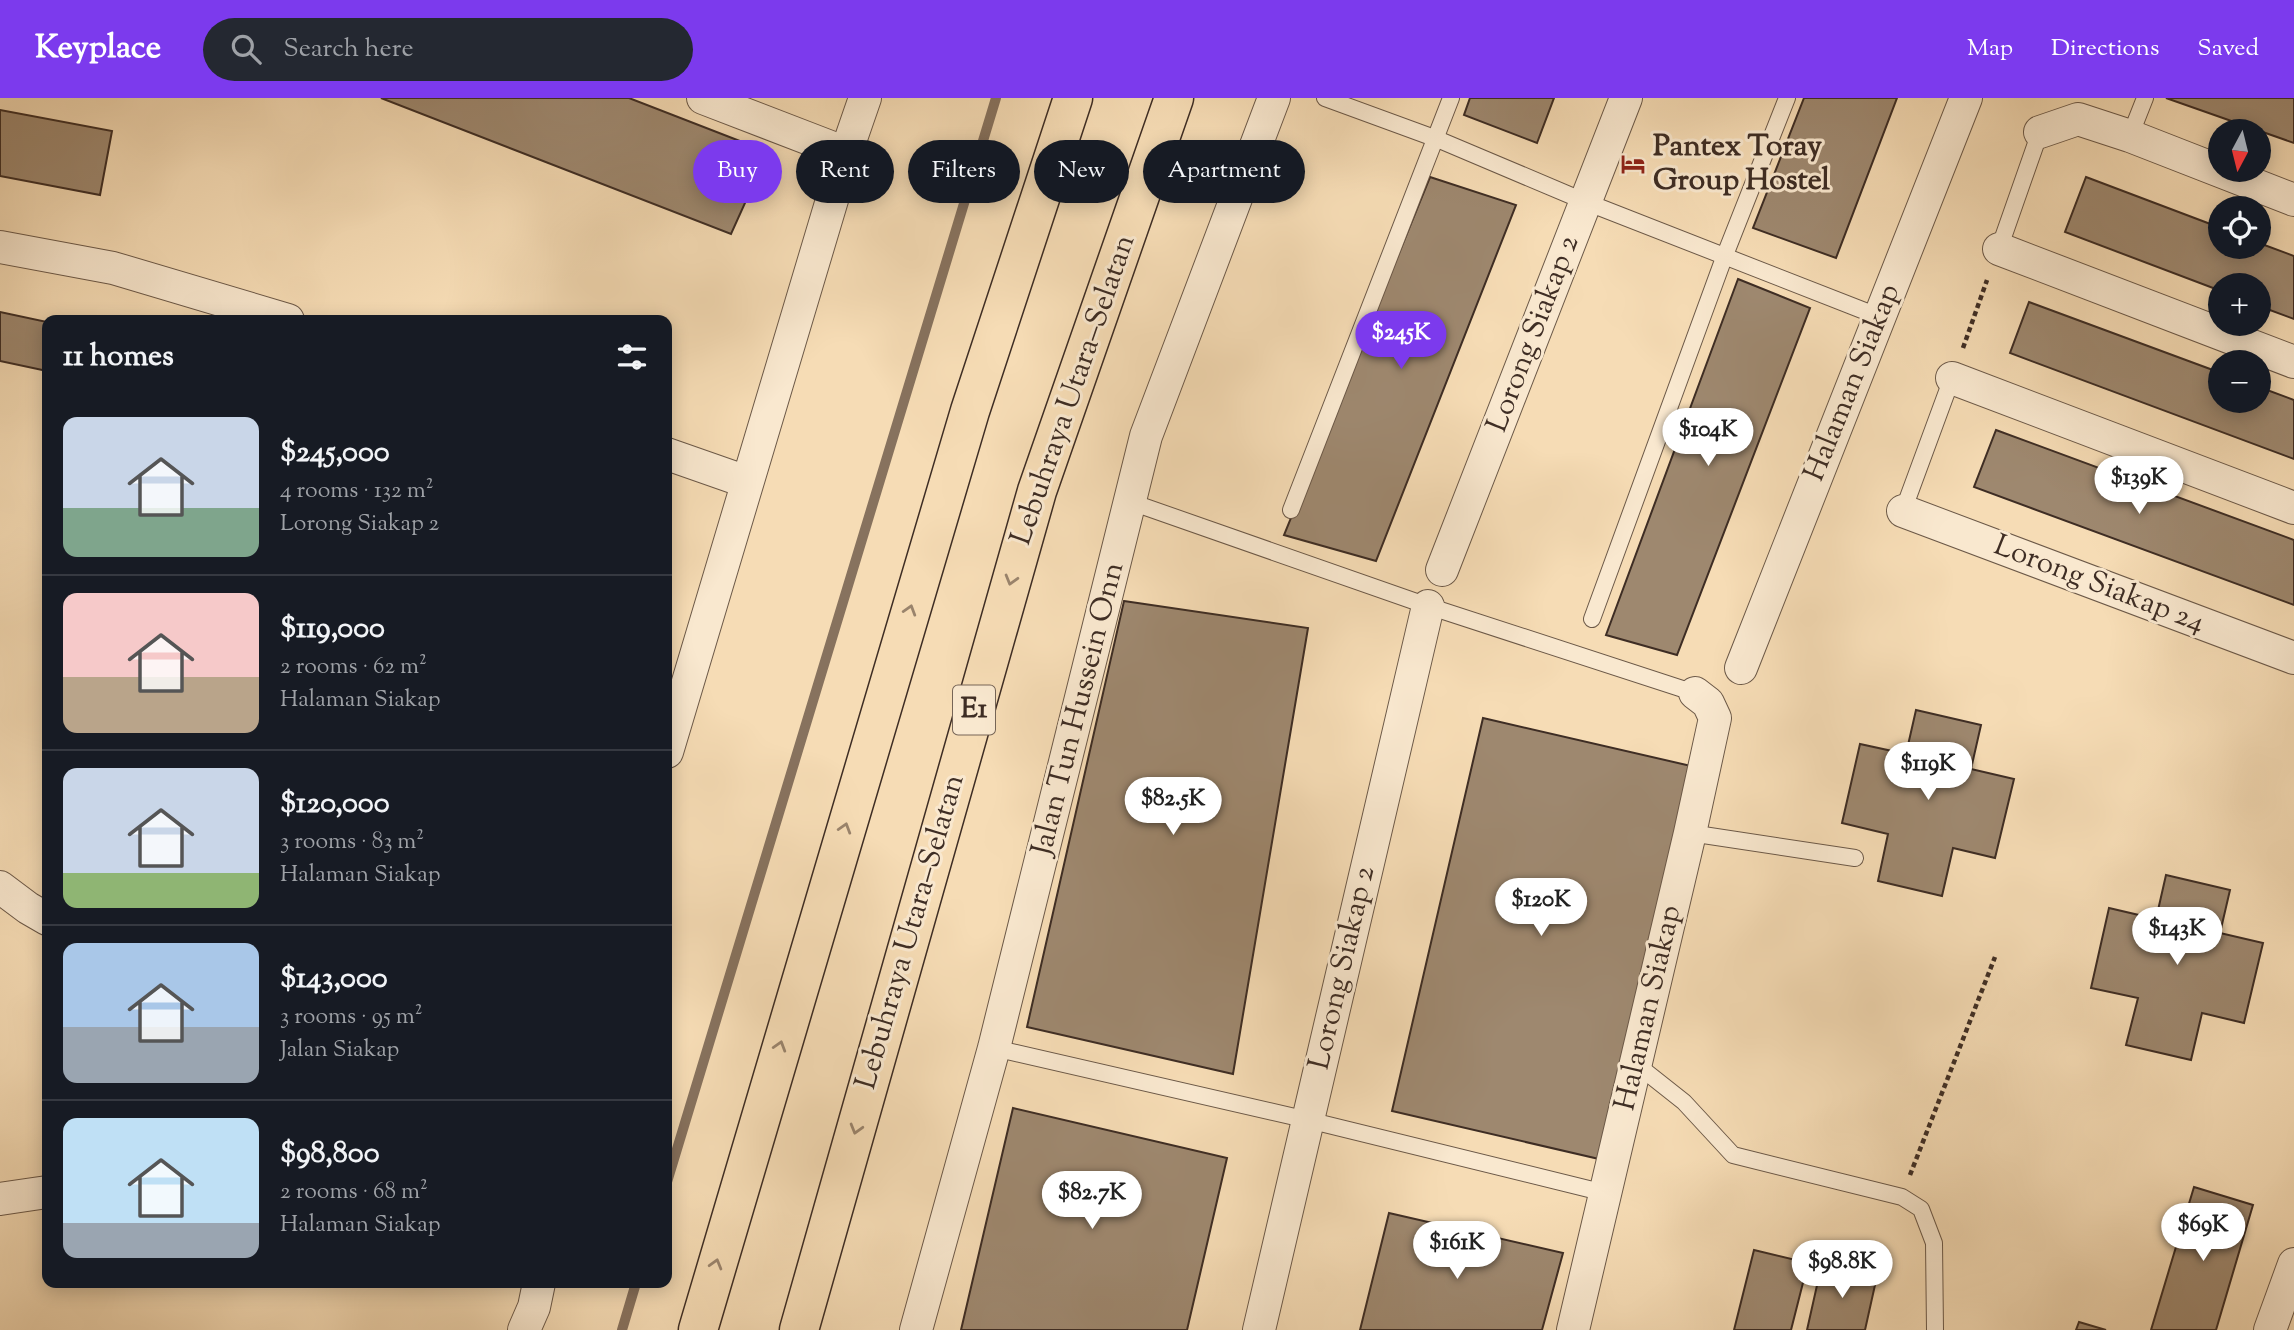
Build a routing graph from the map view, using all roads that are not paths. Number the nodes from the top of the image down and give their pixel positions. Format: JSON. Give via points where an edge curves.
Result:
{"nodes":[{"id":1,"x":703,"y":98,"type":"edge"},
{"id":2,"x":865,"y":98,"type":"edge"},
{"id":3,"x":1073,"y":98,"type":"edge"},
{"id":4,"x":1174,"y":98,"type":"edge"},
{"id":5,"x":1274,"y":98,"type":"edge"},
{"id":6,"x":1325,"y":98,"type":"edge"},
{"id":7,"x":1451,"y":98,"type":"edge"},
{"id":8,"x":1626,"y":98,"type":"edge"},
{"id":9,"x":1787,"y":98,"type":"edge"},
{"id":10,"x":1966,"y":98,"type":"edge"},
{"id":11,"x":2145,"y":98,"type":"edge"},
{"id":12,"x":2040,"y":132,"type":"joint"},
{"id":13,"x":2130,"y":136,"type":"junction"},
{"id":14,"x":1437,"y":139,"type":"junction"},
{"id":15,"x":812,"y":140,"type":"edge"},
{"id":16,"x":850,"y":140,"type":"edge"},
{"id":17,"x":2294,"y":200,"type":"edge"},
{"id":18,"x":1586,"y":202,"type":"junction"},
{"id":19,"x":831,"y":203,"type":"edge"},
{"id":20,"x":0,"y":247,"type":"edge"},
{"id":21,"x":1999,"y":248,"type":"joint"},
{"id":22,"x":1725,"y":255,"type":"junction"},
{"id":23,"x":273,"y":315,"type":"edge"},
{"id":24,"x":1880,"y":317,"type":"junction"},
{"id":25,"x":2294,"y":362,"type":"edge"},
{"id":26,"x":1952,"y":378,"type":"joint"},
{"id":27,"x":672,"y":456,"type":"edge"},
{"id":28,"x":747,"y":482,"type":"junction"},
{"id":29,"x":1131,"y":502,"type":"junction"},
{"id":30,"x":2294,"y":508,"type":"edge"},
{"id":31,"x":1291,"y":510,"type":"dead end"},
{"id":32,"x":1903,"y":511,"type":"joint"},
{"id":33,"x":1442,"y":570,"type":"dead end"},
{"id":34,"x":1428,"y":606,"type":"junction"},
{"id":35,"x":1592,"y":619,"type":"dead end"},
{"id":36,"x":2294,"y":659,"type":"edge"},
{"id":37,"x":1741,"y":668,"type":"dead end"},
{"id":38,"x":1695,"y":693,"type":"joint"},
{"id":39,"x":672,"y":735,"type":"edge"},
{"id":40,"x":1690,"y":833,"type":"junction"},
{"id":41,"x":1855,"y":858,"type":"dead end"},
{"id":42,"x":0,"y":887,"type":"edge"},
{"id":43,"x":42,"y":916,"type":"edge"},
{"id":44,"x":994,"y":1048,"type":"junction"},
{"id":45,"x":1636,"y":1064,"type":"junction"},
{"id":46,"x":1308,"y":1120,"type":"junction"},
{"id":47,"x":42,"y":1193,"type":"edge"},
{"id":48,"x":1605,"y":1193,"type":"junction"},
{"id":49,"x":0,"y":1199,"type":"edge"},
{"id":50,"x":2294,"y":1264,"type":"edge"},
{"id":51,"x":538,"y":1288,"type":"edge"},
{"id":52,"x":524,"y":1330,"type":"edge"},
{"id":53,"x":698,"y":1330,"type":"edge"},
{"id":54,"x":799,"y":1330,"type":"edge"},
{"id":55,"x":916,"y":1330,"type":"edge"},
{"id":56,"x":1259,"y":1330,"type":"edge"},
{"id":57,"x":1573,"y":1330,"type":"edge"},
{"id":58,"x":1935,"y":1330,"type":"edge"},
{"id":59,"x":2270,"y":1330,"type":"edge"}],
"edges":[{"from":1,"to":15,"type":"street"},
{"from":2,"to":16,"type":"street"},
{"from":53,"to":3,"type":"highway","one_way":true,"via":[[970,411]]},
{"from":4,"to":54,"type":"highway","name":"Lebuhraya Utara–Selatan","number":"E1","one_way":true,"via":[[1037,491]]},
{"from":5,"to":29,"type":"street","name":"Jalan Tun Hussein Onn","via":[[1146,436]]},
{"from":6,"to":14,"type":"lane"},
{"from":7,"to":14,"type":"lane"},
{"from":8,"to":18,"type":"street","name":"Lorong Siakap 2"},
{"from":9,"to":22,"type":"lane"},
{"from":10,"to":24,"type":"street","name":"Halaman Siakap"},
{"from":11,"to":13,"type":"lane"},
{"from":12,"to":13,"type":"street","via":[[2078,119]]},
{"from":12,"to":21,"type":"lane"},
{"from":13,"to":17,"type":"street"},
{"from":14,"to":18,"type":"lane"},
{"from":14,"to":31,"type":"lane"},
{"from":18,"to":22,"type":"lane"},
{"from":18,"to":33,"type":"street","name":"Lorong Siakap 2"},
{"from":19,"to":28,"type":"street"},
{"from":20,"to":23,"type":"street","via":[[113,268]]},
{"from":21,"to":25,"type":"street"},
{"from":22,"to":24,"type":"lane"},
{"from":22,"to":35,"type":"lane"},
{"from":24,"to":37,"type":"street","name":"Halaman Siakap"},
{"from":26,"to":30,"type":"street"},
{"from":26,"to":32,"type":"lane"},
{"from":27,"to":28,"type":"street"},
{"from":28,"to":39,"type":"street"},
{"from":29,"to":34,"type":"lane"},
{"from":29,"to":44,"type":"street","name":"Jalan Tun Hussein Onn"},
{"from":32,"to":36,"type":"street","name":"Lorong Siakap 24"},
{"from":34,"to":38,"type":"lane"},
{"from":34,"to":46,"type":"street","name":"Lorong Siakap 2"},
{"from":38,"to":40,"type":"street","name":"Halaman Siakap","via":[[1709,703],[1715,718]]},
{"from":40,"to":41,"type":"lane"},
{"from":40,"to":45,"type":"street","name":"Halaman Siakap"},
{"from":42,"to":43,"type":"street"},
{"from":44,"to":46,"type":"lane"},
{"from":44,"to":55,"type":"street","name":"Jalan Tun Hussein Onn"},
{"from":45,"to":48,"type":"street","name":"Halaman Siakap"},
{"from":45,"to":58,"type":"lane","via":[[1684,1102],[1733,1154],[1902,1197],[1921,1209],[1934,1243]]},
{"from":46,"to":48,"type":"lane"},
{"from":46,"to":56,"type":"street","name":"Lorong Siakap 2"},
{"from":47,"to":49,"type":"street"},
{"from":48,"to":57,"type":"street","name":"Halaman Siakap"},
{"from":50,"to":59,"type":"street"},
{"from":51,"to":52,"type":"street"}]}
